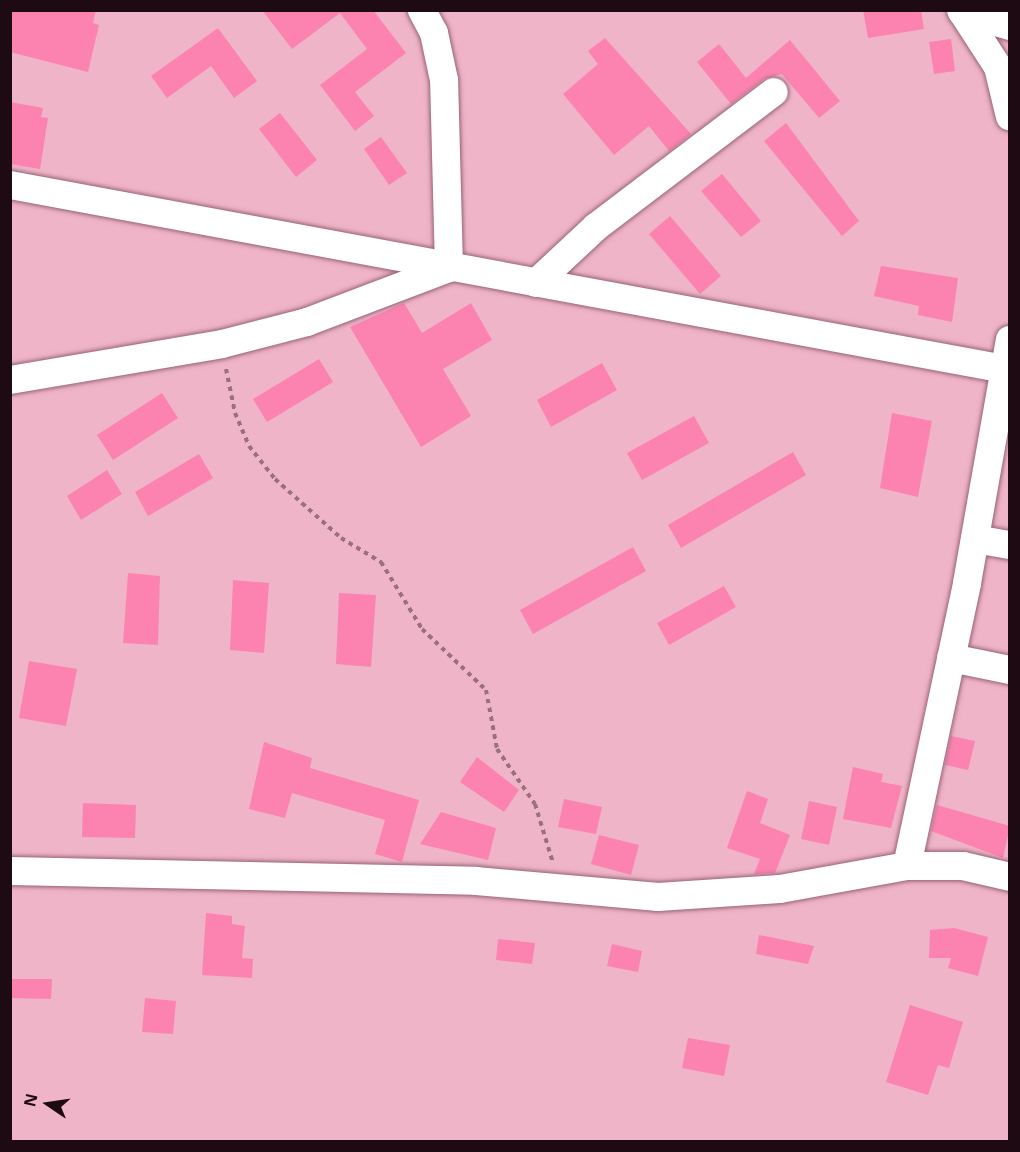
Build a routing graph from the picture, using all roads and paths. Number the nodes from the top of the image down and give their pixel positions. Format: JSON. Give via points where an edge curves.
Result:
{"nodes":[{"id":1,"x":422,"y":10,"type":"edge"},
{"id":2,"x":962,"y":11,"type":"edge"},
{"id":3,"x":1010,"y":26,"type":"edge"},
{"id":4,"x":774,"y":92,"type":"dead end"},
{"id":5,"x":1010,"y":117,"type":"edge"},
{"id":6,"x":10,"y":185,"type":"edge"},
{"id":7,"x":449,"y":268,"type":"junction"},
{"id":8,"x":536,"y":283,"type":"junction"},
{"id":9,"x":1010,"y":340,"type":"edge"},
{"id":10,"x":222,"y":344,"type":"junction"},
{"id":11,"x":1006,"y":370,"type":"edge"},
{"id":12,"x":10,"y":380,"type":"edge"},
{"id":13,"x":975,"y":539,"type":"junction"},
{"id":14,"x":1010,"y":544,"type":"edge"},
{"id":15,"x":951,"y":658,"type":"junction"},
{"id":16,"x":1010,"y":670,"type":"edge"},
{"id":17,"x":907,"y":867,"type":"junction"},
{"id":18,"x":10,"y":871,"type":"edge"},
{"id":19,"x":1010,"y":877,"type":"edge"},
{"id":20,"x":556,"y":886,"type":"junction"}],
"edges":[{"from":1,"to":7,"type":"street","via":[[434,33],[444,80]]},
{"from":2,"to":3,"type":"street"},
{"from":2,"to":5,"type":"street","via":[[998,67]]},
{"from":4,"to":8,"type":"street","via":[[596,227]]},
{"from":6,"to":7,"type":"street"},
{"from":7,"to":8,"type":"street"},
{"from":7,"to":10,"type":"street","via":[[307,322]]},
{"from":8,"to":11,"type":"street"},
{"from":9,"to":11,"type":"street"},
{"from":10,"to":12,"type":"street"},
{"from":10,"to":20,"type":"path","via":[[235,413],[249,446],[275,479],[341,538],[381,562],[422,629],[486,690],[497,750],[535,804]]},
{"from":11,"to":13,"type":"street"},
{"from":13,"to":14,"type":"street"},
{"from":13,"to":15,"type":"street"},
{"from":15,"to":16,"type":"street"},
{"from":15,"to":17,"type":"street"},
{"from":17,"to":19,"type":"street","via":[[963,867]]},
{"from":17,"to":20,"type":"street","via":[[735,893],[658,897]]},
{"from":18,"to":20,"type":"street","via":[[153,870]]}]}
